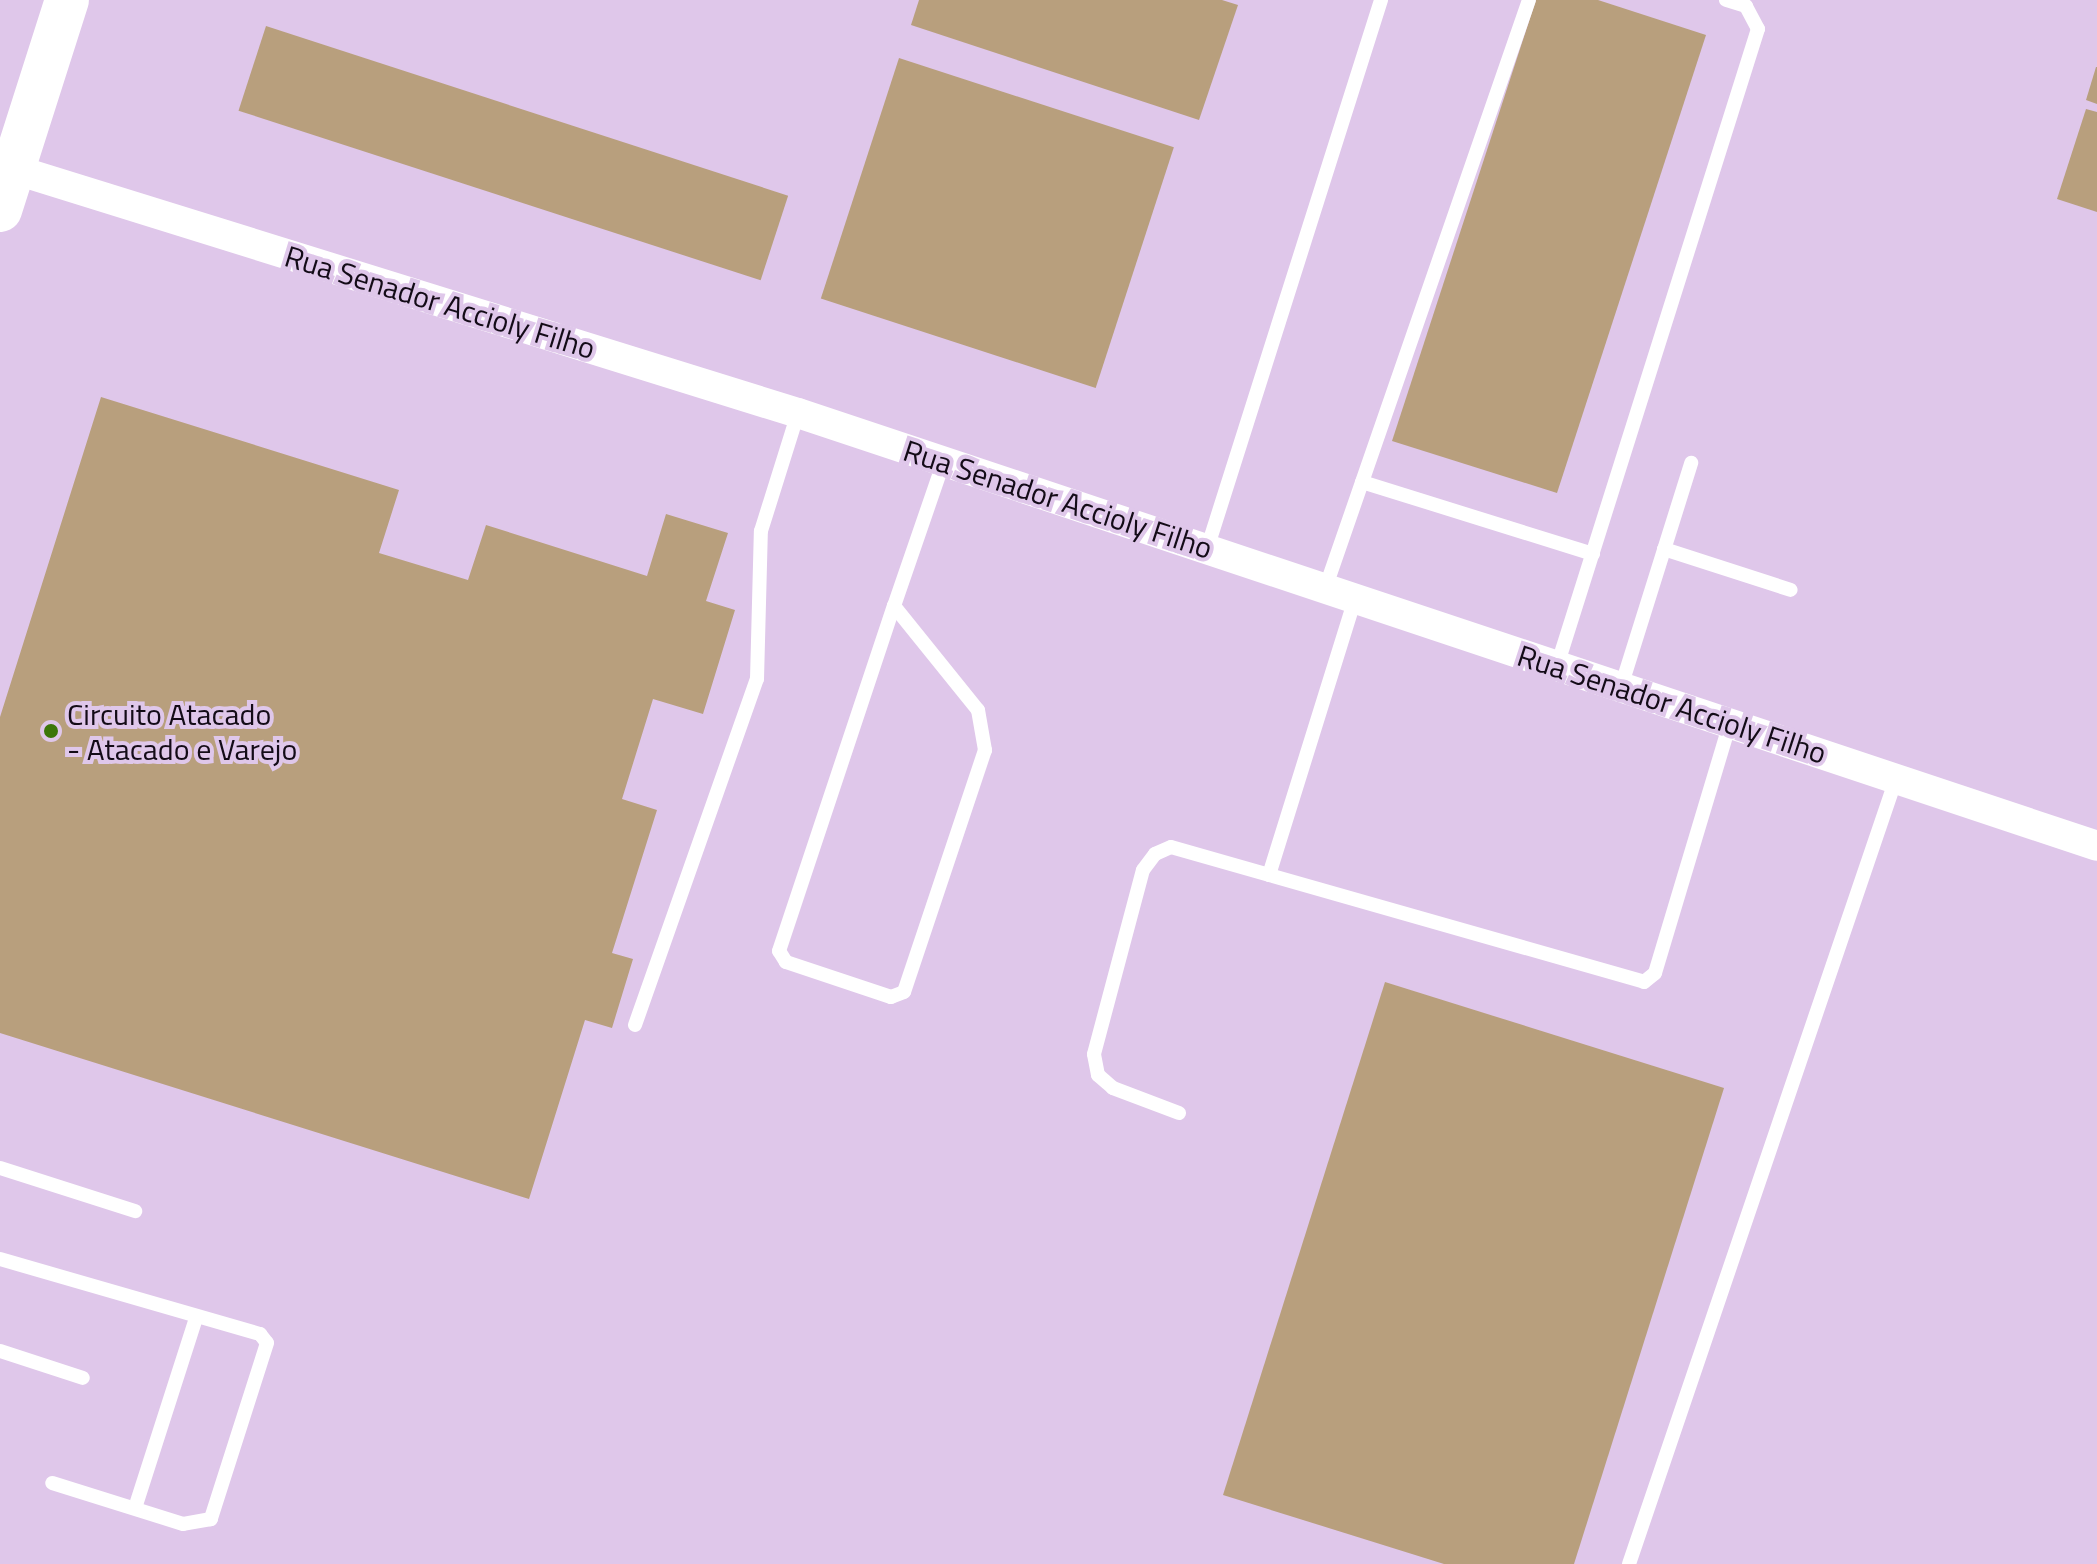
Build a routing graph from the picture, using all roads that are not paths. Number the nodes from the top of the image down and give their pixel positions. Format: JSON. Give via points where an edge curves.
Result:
{"nodes":[{"id":1,"x":67,"y":0,"type":"edge"},
{"id":2,"x":1381,"y":0,"type":"edge"},
{"id":3,"x":1529,"y":0,"type":"edge"},
{"id":4,"x":1726,"y":0,"type":"edge"},
{"id":5,"x":13,"y":169,"type":"junction"},
{"id":6,"x":0,"y":210,"type":"edge"},
{"id":7,"x":798,"y":413,"type":"junction"},
{"id":8,"x":944,"y":461,"type":"junction"},
{"id":9,"x":1691,"y":463,"type":"dead end"},
{"id":10,"x":1362,"y":482,"type":"junction"},
{"id":11,"x":1207,"y":549,"type":"junction"},
{"id":12,"x":1664,"y":549,"type":"junction"},
{"id":13,"x":1593,"y":554,"type":"junction"},
{"id":14,"x":1325,"y":589,"type":"junction"},
{"id":15,"x":1791,"y":590,"type":"dead end"},
{"id":16,"x":1355,"y":599,"type":"junction"},
{"id":17,"x":894,"y":606,"type":"junction"},
{"id":18,"x":1557,"y":666,"type":"junction"},
{"id":19,"x":1621,"y":687,"type":"junction"},
{"id":20,"x":1730,"y":723,"type":"junction"},
{"id":21,"x":1896,"y":779,"type":"junction"},
{"id":22,"x":2097,"y":846,"type":"edge"},
{"id":23,"x":1269,"y":875,"type":"junction"},
{"id":24,"x":635,"y":1025,"type":"dead end"},
{"id":25,"x":1179,"y":1113,"type":"dead end"},
{"id":26,"x":0,"y":1168,"type":"edge"},
{"id":27,"x":135,"y":1211,"type":"dead end"},
{"id":28,"x":0,"y":1259,"type":"edge"},
{"id":29,"x":196,"y":1318,"type":"junction"},
{"id":30,"x":0,"y":1351,"type":"edge"},
{"id":31,"x":83,"y":1378,"type":"dead end"},
{"id":32,"x":52,"y":1483,"type":"dead end"},
{"id":33,"x":135,"y":1508,"type":"junction"},
{"id":34,"x":1629,"y":1564,"type":"edge"}],
"edges":[{"from":1,"to":5,"type":"main road"},
{"from":2,"to":11,"type":"lane"},
{"from":3,"to":10,"type":"lane"},
{"from":4,"to":13,"type":"lane","via":[[1746,6],[1758,29]]},
{"from":5,"to":6,"type":"main road"},
{"from":5,"to":7,"type":"street","name":"Rua Senador Accioly Filho"},
{"from":7,"to":8,"type":"street","name":"Rua Senador Accioly Filho"},
{"from":7,"to":24,"type":"lane","via":[[761,531],[757,679]]},
{"from":8,"to":11,"type":"street","name":"Rua Senador Accioly Filho"},
{"from":8,"to":17,"type":"lane"},
{"from":9,"to":12,"type":"lane"},
{"from":10,"to":13,"type":"lane"},
{"from":10,"to":14,"type":"lane"},
{"from":11,"to":14,"type":"street","name":"Rua Senador Accioly Filho"},
{"from":12,"to":15,"type":"lane"},
{"from":12,"to":19,"type":"lane"},
{"from":13,"to":18,"type":"lane"},
{"from":14,"to":16,"type":"street","name":"Rua Senador Accioly Filho"},
{"from":16,"to":18,"type":"street","name":"Rua Senador Accioly Filho"},
{"from":16,"to":23,"type":"lane"},
{"from":17,"to":17,"type":"lane","via":[[779,951],[786,962],[891,997],[904,992],[985,750],[978,710]]},
{"from":18,"to":19,"type":"street","name":"Rua Senador Accioly Filho"},
{"from":19,"to":20,"type":"street","name":"Rua Senador Accioly Filho"},
{"from":20,"to":21,"type":"street","name":"Rua Senador Accioly Filho"},
{"from":20,"to":23,"type":"lane","via":[[1649,980]]},
{"from":21,"to":22,"type":"street","name":"Rua Senador Accioly Filho"},
{"from":21,"to":34,"type":"lane"},
{"from":23,"to":25,"type":"lane","via":[[1171,847],[1143,870],[1094,1054],[1098,1075],[1113,1088]]},
{"from":26,"to":27,"type":"lane"},
{"from":28,"to":29,"type":"lane"},
{"from":29,"to":33,"type":"lane"},
{"from":29,"to":33,"type":"lane","via":[[260,1334],[267,1343],[263,1369],[211,1519],[183,1524]]},
{"from":30,"to":31,"type":"lane"},
{"from":32,"to":33,"type":"lane"}]}
